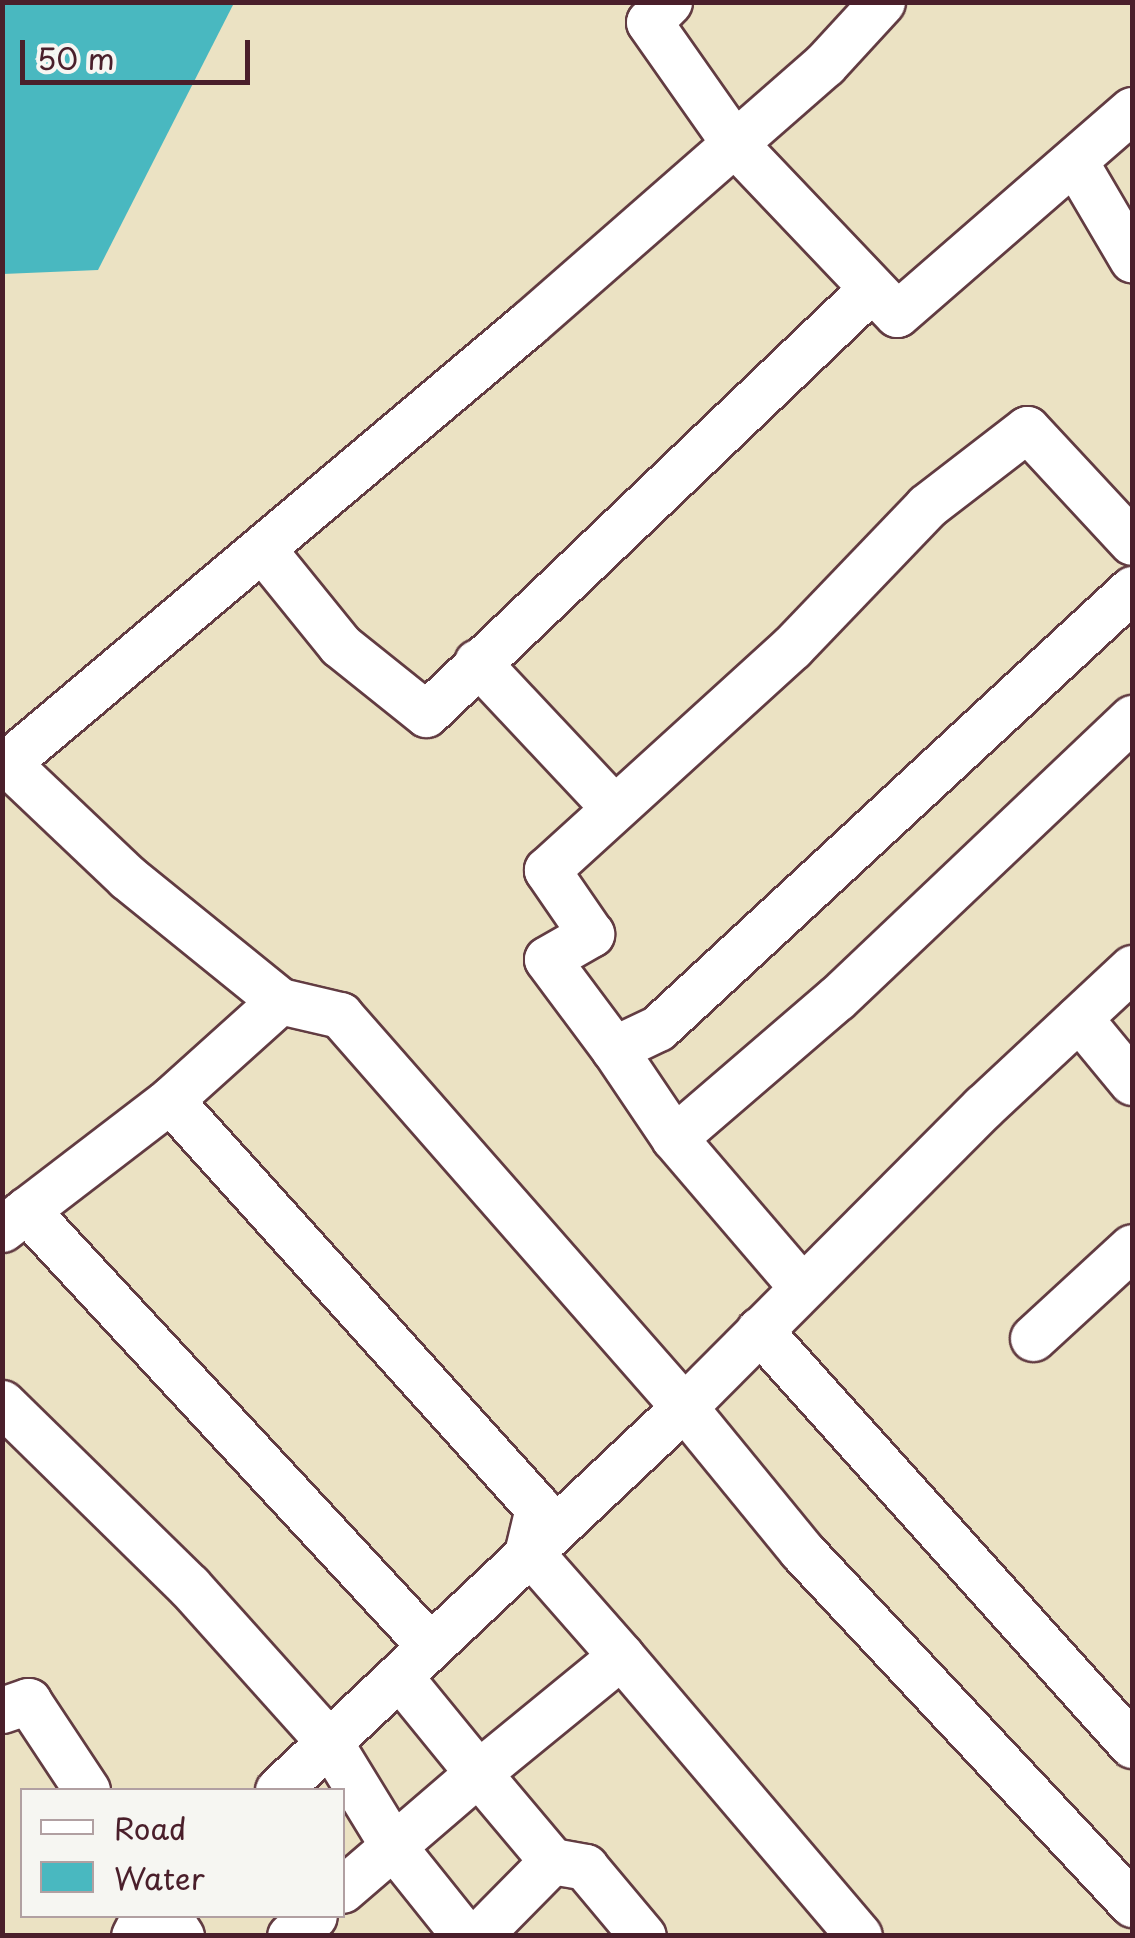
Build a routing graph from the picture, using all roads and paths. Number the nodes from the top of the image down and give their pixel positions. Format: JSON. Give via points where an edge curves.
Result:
{"nodes":[{"id":1,"x":882,"y":2,"type":"edge"},
{"id":2,"x":649,"y":9,"type":"edge"},
{"id":3,"x":1132,"y":110,"type":"edge"},
{"id":4,"x":734,"y":143,"type":"junction"},
{"id":5,"x":1076,"y":162,"type":"junction"},
{"id":6,"x":1132,"y":259,"type":"edge"},
{"id":7,"x":870,"y":290,"type":"junction"},
{"id":8,"x":1132,"y":542,"type":"edge"},
{"id":9,"x":264,"y":552,"type":"junction"},
{"id":10,"x":1132,"y":589,"type":"edge"},
{"id":11,"x":477,"y":662,"type":"junction"},
{"id":12,"x":1132,"y":718,"type":"edge"},
{"id":13,"x":5,"y":765,"type":"edge"},
{"id":14,"x":614,"y":808,"type":"junction"},
{"id":15,"x":1132,"y":968,"type":"edge"},
{"id":16,"x":280,"y":1001,"type":"junction"},
{"id":17,"x":1079,"y":1018,"type":"junction"},
{"id":18,"x":614,"y":1049,"type":"junction"},
{"id":19,"x":1132,"y":1082,"type":"edge"},
{"id":20,"x":170,"y":1100,"type":"junction"},
{"id":21,"x":674,"y":1138,"type":"junction"},
{"id":22,"x":14,"y":1219,"type":"edge"},
{"id":23,"x":1132,"y":1247,"type":"edge"},
{"id":24,"x":801,"y":1286,"type":"junction"},
{"id":25,"x":759,"y":1330,"type":"junction"},
{"id":26,"x":1032,"y":1338,"type":"dead end"},
{"id":27,"x":2,"y":1402,"type":"edge"},
{"id":28,"x":684,"y":1407,"type":"junction"},
{"id":29,"x":528,"y":1550,"type":"junction"},
{"id":30,"x":622,"y":1656,"type":"junction"},
{"id":31,"x":414,"y":1661,"type":"junction"},
{"id":32,"x":2,"y":1710,"type":"edge"},
{"id":33,"x":330,"y":1743,"type":"junction"},
{"id":34,"x":1132,"y":1745,"type":"edge"},
{"id":35,"x":478,"y":1773,"type":"junction"},
{"id":36,"x":86,"y":1788,"type":"edge"},
{"id":37,"x":280,"y":1788,"type":"edge"},
{"id":38,"x":393,"y":1846,"type":"junction"},
{"id":39,"x":552,"y":1862,"type":"junction"},
{"id":40,"x":345,"y":1887,"type":"edge"},
{"id":41,"x":1132,"y":1904,"type":"edge"},
{"id":42,"x":1132,"y":1918,"type":"edge"},
{"id":43,"x":465,"y":1936,"type":"edge"},
{"id":44,"x":478,"y":1936,"type":"edge"},
{"id":45,"x":643,"y":1936,"type":"edge"},
{"id":46,"x":859,"y":1936,"type":"edge"},
{"id":47,"x":1119,"y":1936,"type":"edge"}],
"edges":[{"from":1,"to":4,"type":"street","via":[[826,64]]},
{"from":2,"to":4,"type":"street"},
{"from":3,"to":5,"type":"street"},
{"from":4,"to":7,"type":"street"},
{"from":4,"to":9,"type":"street"},
{"from":5,"to":6,"type":"street"},
{"from":5,"to":7,"type":"street","via":[[897,314]]},
{"from":7,"to":11,"type":"street"},
{"from":8,"to":14,"type":"street","via":[[1027,429],[927,506],[792,647]]},
{"from":9,"to":11,"type":"street","via":[[340,645],[426,714]]},
{"from":9,"to":13,"type":"street"},
{"from":10,"to":18,"type":"street","via":[[658,1028]]},
{"from":11,"to":14,"type":"street"},
{"from":12,"to":21,"type":"street","via":[[837,998]]},
{"from":13,"to":16,"type":"street","via":[[127,877]]},
{"from":14,"to":18,"type":"street","via":[[547,870],[591,934],[546,959]]},
{"from":15,"to":17,"type":"street"},
{"from":16,"to":20,"type":"street"},
{"from":16,"to":28,"type":"street","via":[[340,1015]]},
{"from":17,"to":19,"type":"street"},
{"from":17,"to":24,"type":"street"},
{"from":18,"to":21,"type":"street"},
{"from":20,"to":22,"type":"street"},
{"from":20,"to":29,"type":"street","via":[[538,1508]]},
{"from":21,"to":24,"type":"street"},
{"from":22,"to":31,"type":"street"},
{"from":23,"to":26,"type":"street"},
{"from":24,"to":25,"type":"street"},
{"from":25,"to":28,"type":"street"},
{"from":25,"to":34,"type":"street"},
{"from":27,"to":33,"type":"street","via":[[189,1586]]},
{"from":28,"to":29,"type":"street"},
{"from":28,"to":41,"type":"street","via":[[801,1550]]},
{"from":29,"to":30,"type":"street"},
{"from":29,"to":31,"type":"street"},
{"from":30,"to":35,"type":"street"},
{"from":30,"to":46,"type":"street"},
{"from":31,"to":33,"type":"street"},
{"from":31,"to":35,"type":"street"},
{"from":32,"to":36,"type":"street","via":[[28,1701]]},
{"from":33,"to":37,"type":"street"},
{"from":33,"to":38,"type":"street"},
{"from":35,"to":38,"type":"street"},
{"from":35,"to":39,"type":"street"},
{"from":38,"to":40,"type":"street"},
{"from":38,"to":43,"type":"street"},
{"from":39,"to":44,"type":"street"},
{"from":39,"to":45,"type":"street","via":[[585,1867]]},
{"from":42,"to":47,"type":"street"}]}
